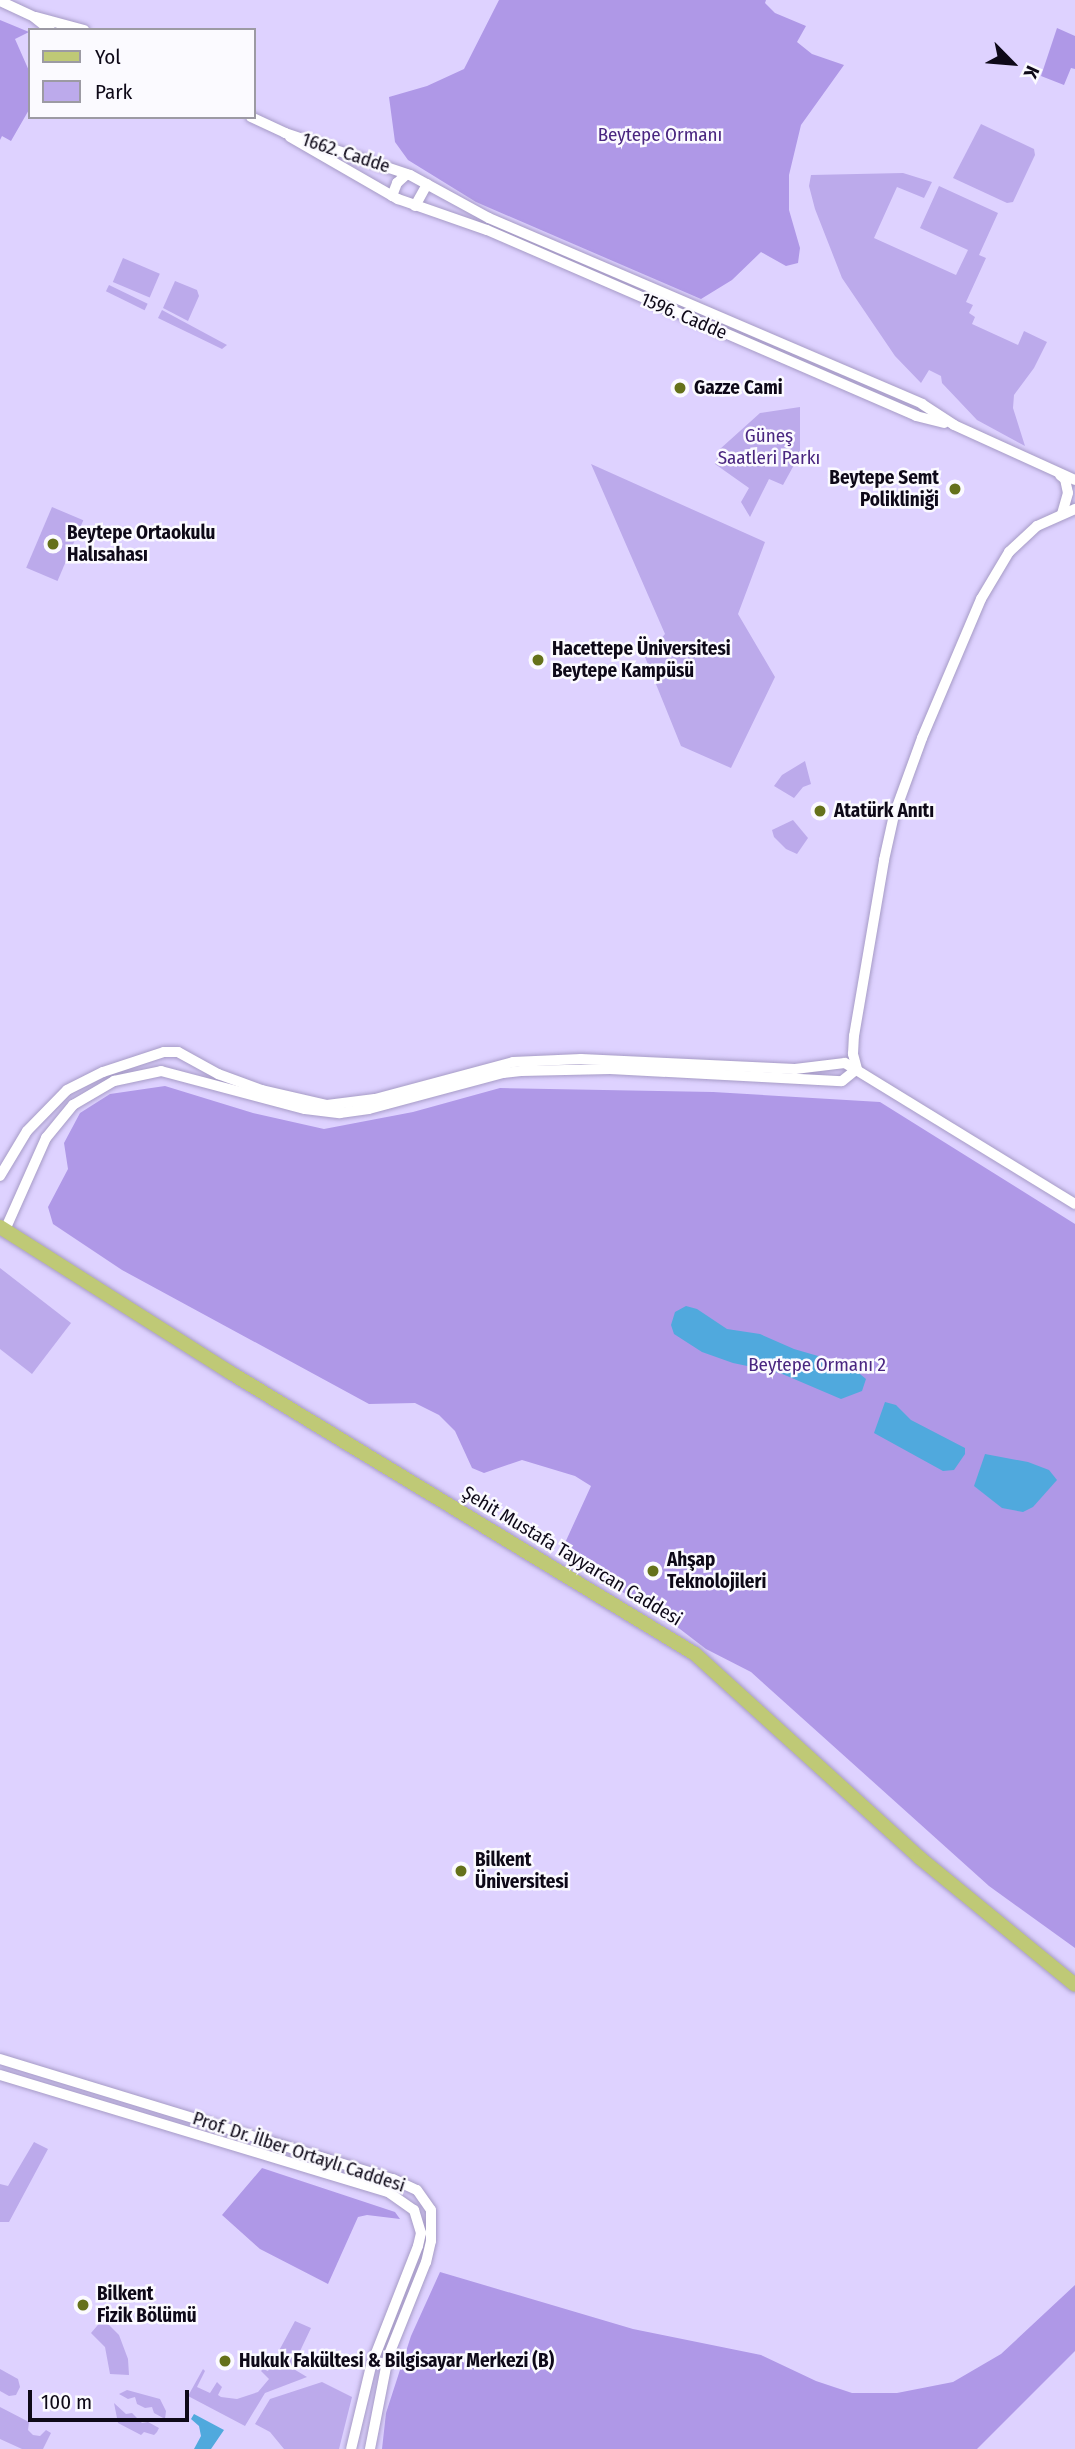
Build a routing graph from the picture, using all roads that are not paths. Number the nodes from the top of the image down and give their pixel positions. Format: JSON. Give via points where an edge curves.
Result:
{"nodes":[{"id":1,"x":0,"y":1,"type":"edge"},
{"id":2,"x":34,"y":17,"type":"junction"},
{"id":3,"x":48,"y":28,"type":"edge"},
{"id":4,"x":75,"y":28,"type":"edge"},
{"id":5,"x":255,"y":119,"type":"edge"},
{"id":6,"x":285,"y":133,"type":"junction"},
{"id":7,"x":407,"y":174,"type":"junction"},
{"id":8,"x":427,"y":184,"type":"junction"},
{"id":9,"x":393,"y":196,"type":"junction"},
{"id":10,"x":415,"y":206,"type":"junction"},
{"id":11,"x":954,"y":425,"type":"junction"},
{"id":12,"x":1058,"y":472,"type":"junction"},
{"id":13,"x":1075,"y":480,"type":"edge"},
{"id":14,"x":1075,"y":509,"type":"edge"},
{"id":15,"x":1062,"y":514,"type":"junction"},
{"id":16,"x":857,"y":1069,"type":"junction"},
{"id":17,"x":0,"y":1176,"type":"edge"},
{"id":18,"x":1075,"y":1204,"type":"edge"},
{"id":19,"x":2,"y":1228,"type":"edge"},
{"id":20,"x":1075,"y":1986,"type":"edge"},
{"id":21,"x":0,"y":2059,"type":"edge"},
{"id":22,"x":0,"y":2075,"type":"edge"},
{"id":23,"x":351,"y":2449,"type":"edge"},
{"id":24,"x":370,"y":2449,"type":"edge"}],
"edges":[{"from":1,"to":2,"type":"street"},
{"from":2,"to":3,"type":"street"},
{"from":2,"to":4,"type":"street"},
{"from":5,"to":6,"type":"street","name":"1662. Cadde"},
{"from":6,"to":7,"type":"street","name":"1662. Cadde"},
{"from":6,"to":9,"type":"street","name":"1662. Cadde"},
{"from":7,"to":8,"type":"street","name":"1662. Cadde"},
{"from":7,"to":9,"type":"street","via":[[397,183]]},
{"from":8,"to":10,"type":"street"},
{"from":8,"to":11,"type":"street","name":"1596. Cadde","via":[[489,218],[922,404]]},
{"from":9,"to":10,"type":"street","name":"1662. Cadde"},
{"from":10,"to":11,"type":"street","name":"1596. Cadde","via":[[487,230],[916,416]]},
{"from":11,"to":12,"type":"street","name":"1596. Cadde"},
{"from":12,"to":13,"type":"street","name":"1596. Cadde"},
{"from":12,"to":15,"type":"street","via":[[1068,493]]},
{"from":14,"to":15,"type":"street"},
{"from":15,"to":16,"type":"street","via":[[1025,535],[994,575],[904,784],[890,829],[866,957],[854,1036]]},
{"from":16,"to":17,"type":"street","via":[[845,1063],[795,1069],[604,1060],[521,1062],[375,1100],[327,1105],[262,1090],[218,1074],[178,1052],[163,1052],[94,1075],[67,1090],[27,1131]]},
{"from":16,"to":18,"type":"street"},
{"from":16,"to":19,"type":"street","via":[[842,1081],[585,1068],[521,1071],[340,1114],[293,1107],[161,1071],[114,1081],[73,1105],[46,1138]]},
{"from":19,"to":20,"type":"main road","name":"Şehit Mustafa Tayyarcan Caddesi","via":[[231,1373],[695,1654],[920,1858]]},
{"from":21,"to":24,"type":"street","name":"Prof. Dr. İlber Ortaylı Caddesi","via":[[393,2179],[416,2190],[431,2210],[431,2241],[388,2357]]},
{"from":22,"to":23,"type":"street","name":"Prof. Dr. İlber Ortaylı Caddesi","via":[[388,2192],[414,2210],[421,2233],[418,2246],[371,2366]]}]}
